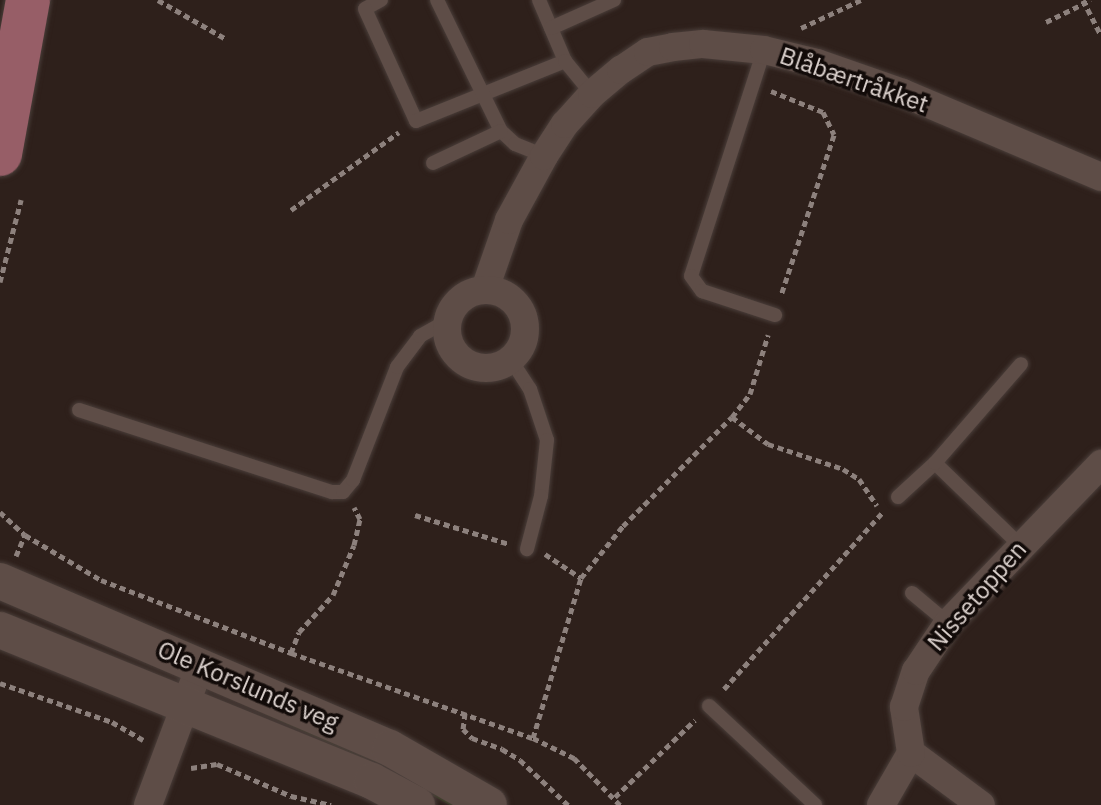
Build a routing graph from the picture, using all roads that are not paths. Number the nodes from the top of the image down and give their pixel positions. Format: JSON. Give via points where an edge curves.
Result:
{"nodes":[{"id":1,"x":381,"y":0,"type":"edge"},
{"id":2,"x":437,"y":0,"type":"edge"},
{"id":3,"x":539,"y":0,"type":"edge"},
{"id":4,"x":614,"y":0,"type":"edge"},
{"id":5,"x":27,"y":3,"type":"edge"},
{"id":6,"x":551,"y":28,"type":"junction"},
{"id":7,"x":764,"y":50,"type":"junction"},
{"id":8,"x":565,"y":61,"type":"junction"},
{"id":9,"x":0,"y":65,"type":"edge"},
{"id":10,"x":483,"y":92,"type":"junction"},
{"id":11,"x":592,"y":94,"type":"junction"},
{"id":12,"x":501,"y":131,"type":"junction"},
{"id":13,"x":0,"y":154,"type":"edge"},
{"id":14,"x":544,"y":156,"type":"junction"},
{"id":15,"x":433,"y":163,"type":"dead end"},
{"id":16,"x":1101,"y":177,"type":"edge"},
{"id":17,"x":485,"y":289,"type":"junction"},
{"id":18,"x":775,"y":315,"type":"road end"},
{"id":19,"x":447,"y":321,"type":"junction"},
{"id":20,"x":511,"y":360,"type":"junction"},
{"id":21,"x":1021,"y":364,"type":"dead end"},
{"id":22,"x":79,"y":410,"type":"dead end"},
{"id":23,"x":935,"y":463,"type":"junction"},
{"id":24,"x":1101,"y":464,"type":"edge"},
{"id":25,"x":898,"y":497,"type":"road end"},
{"id":26,"x":1020,"y":545,"type":"junction"},
{"id":27,"x":527,"y":549,"type":"road end"},
{"id":28,"x":7,"y":571,"type":"edge"},
{"id":29,"x":912,"y":593,"type":"dead end"},
{"id":30,"x":948,"y":623,"type":"junction"},
{"id":31,"x":0,"y":630,"type":"edge"},
{"id":32,"x":200,"y":666,"type":"junction"},
{"id":33,"x":184,"y":705,"type":"junction"},
{"id":34,"x":709,"y":706,"type":"road end"},
{"id":35,"x":911,"y":753,"type":"junction"},
{"id":36,"x":148,"y":805,"type":"edge"},
{"id":37,"x":417,"y":805,"type":"edge"},
{"id":38,"x":489,"y":805,"type":"edge"},
{"id":39,"x":815,"y":805,"type":"edge"},
{"id":40,"x":881,"y":805,"type":"edge"},
{"id":41,"x":981,"y":805,"type":"edge"}],
"edges":[{"from":1,"to":10,"type":"lane","via":[[365,9],[416,121]]},
{"from":2,"to":10,"type":"lane"},
{"from":3,"to":6,"type":"lane"},
{"from":4,"to":6,"type":"lane"},
{"from":5,"to":9,"type":"main road"},
{"from":5,"to":13,"type":"main road"},
{"from":6,"to":8,"type":"lane"},
{"from":7,"to":11,"type":"street","name":"Blåbærtråkket","via":[[703,44],[648,52]]},
{"from":7,"to":16,"type":"street","name":"Blåbærtråkket","via":[[903,93]]},
{"from":7,"to":18,"type":"lane","via":[[691,276],[702,291]]},
{"from":8,"to":10,"type":"lane"},
{"from":8,"to":11,"type":"lane"},
{"from":10,"to":12,"type":"lane"},
{"from":11,"to":14,"type":"street","name":"Blåbærtråkket"},
{"from":12,"to":14,"type":"lane","via":[[515,144]]},
{"from":12,"to":15,"type":"lane"},
{"from":14,"to":17,"type":"street","name":"Blåbærtråkket","via":[[509,220]]},
{"from":17,"to":19,"type":"street","via":[[468,293]]},
{"from":17,"to":20,"type":"street","via":[[515,301],[524,315],[522,347]]},
{"from":19,"to":20,"type":"street","via":[[448,341],[466,362],[494,368]]},
{"from":19,"to":22,"type":"lane","via":[[420,336],[397,367],[353,480],[343,492]]},
{"from":20,"to":27,"type":"lane","via":[[530,389],[547,440],[541,496]]},
{"from":21,"to":23,"type":"lane"},
{"from":23,"to":25,"type":"lane"},
{"from":23,"to":26,"type":"lane"},
{"from":24,"to":26,"type":"street","name":"Nissetoppen"},
{"from":26,"to":30,"type":"street","name":"Nissetoppen"},
{"from":28,"to":32,"type":"street","name":"Ole Korslunds veg"},
{"from":29,"to":30,"type":"lane"},
{"from":30,"to":35,"type":"street","name":"Nissetoppen","via":[[916,671],[904,707]]},
{"from":31,"to":33,"type":"street","name":"Ole Korslunds veg"},
{"from":32,"to":33,"type":"street"},
{"from":32,"to":38,"type":"street","name":"Ole Korslunds veg","via":[[390,748]]},
{"from":33,"to":36,"type":"street"},
{"from":33,"to":37,"type":"street","name":"Ole Korslunds veg","via":[[372,781]]},
{"from":34,"to":39,"type":"lane"},
{"from":35,"to":40,"type":"street"},
{"from":35,"to":41,"type":"street"}]}
